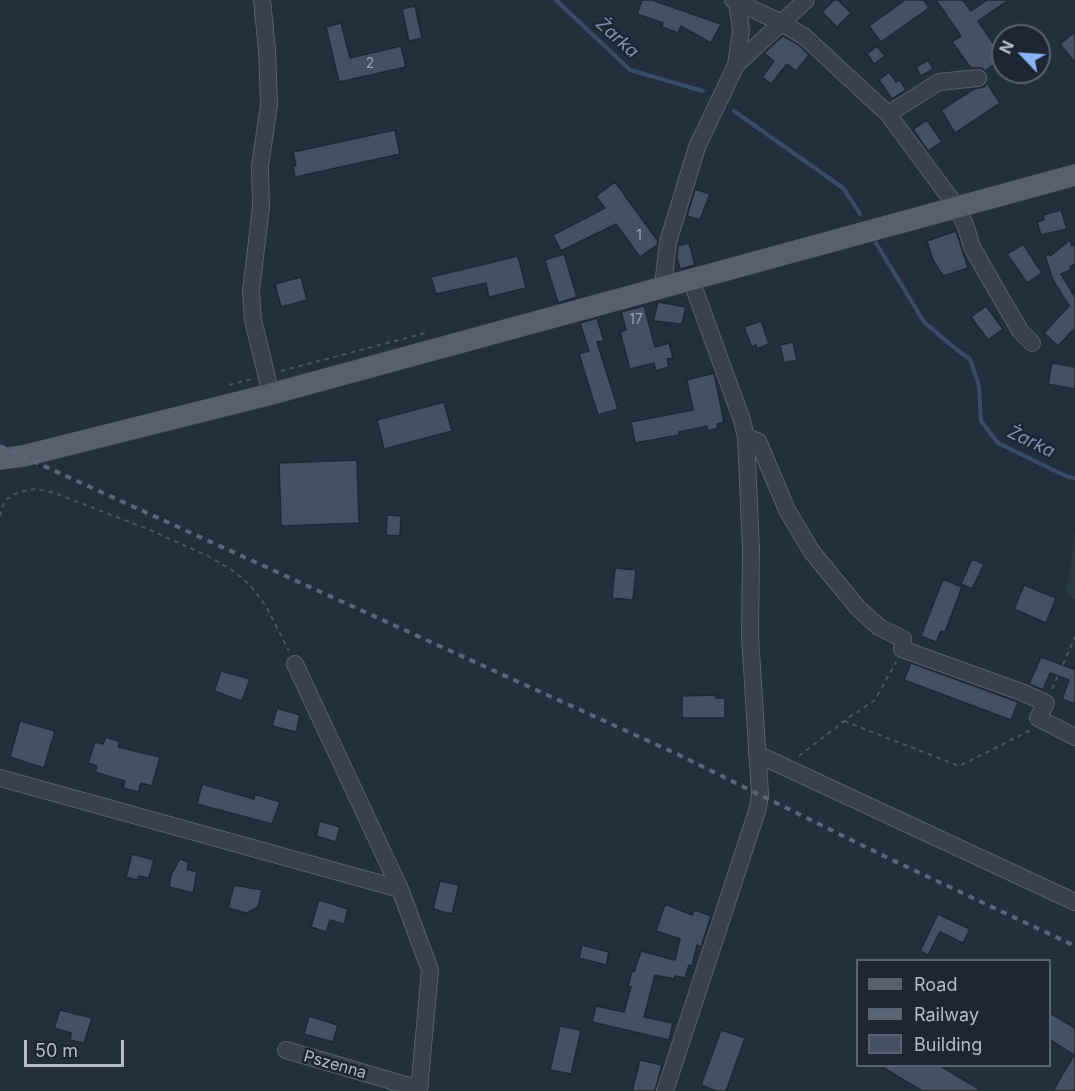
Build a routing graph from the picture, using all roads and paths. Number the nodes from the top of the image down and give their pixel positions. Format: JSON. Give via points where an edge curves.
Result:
{"nodes":[{"id":1,"x":262,"y":0,"type":"edge"},
{"id":2,"x":806,"y":0,"type":"edge"},
{"id":3,"x":735,"y":1,"type":"edge"},
{"id":4,"x":780,"y":22,"type":"junction"},
{"id":5,"x":736,"y":65,"type":"junction"},
{"id":6,"x":978,"y":78,"type":"dead end"},
{"id":7,"x":888,"y":114,"type":"junction"},
{"id":8,"x":1075,"y":175,"type":"edge"},
{"id":9,"x":956,"y":206,"type":"junction"},
{"id":10,"x":691,"y":280,"type":"junction"},
{"id":11,"x":663,"y":286,"type":"junction"},
{"id":12,"x":1032,"y":343,"type":"dead end"},
{"id":13,"x":271,"y":394,"type":"junction"},
{"id":14,"x":746,"y":436,"type":"junction"},
{"id":15,"x":0,"y":459,"type":"edge"},
{"id":16,"x":0,"y":516,"type":"edge"},
{"id":17,"x":1075,"y":637,"type":"edge"},
{"id":18,"x":902,"y":649,"type":"junction"},
{"id":19,"x":295,"y":664,"type":"joint"},
{"id":20,"x":1042,"y":710,"type":"junction"},
{"id":21,"x":844,"y":721,"type":"junction"},
{"id":22,"x":1075,"y":736,"type":"edge"},
{"id":23,"x":757,"y":754,"type":"junction"},
{"id":24,"x":784,"y":766,"type":"junction"},
{"id":25,"x":0,"y":778,"type":"edge"},
{"id":26,"x":400,"y":889,"type":"junction"},
{"id":27,"x":1075,"y":902,"type":"edge"},
{"id":28,"x":285,"y":1050,"type":"dead end"},
{"id":29,"x":419,"y":1088,"type":"edge"},
{"id":30,"x":665,"y":1091,"type":"edge"}],
"edges":[{"from":1,"to":13,"type":"street","via":[[268,105],[251,291],[253,320]]},
{"from":2,"to":4,"type":"street"},
{"from":3,"to":4,"type":"street"},
{"from":3,"to":5,"type":"street","via":[[741,30]]},
{"from":4,"to":5,"type":"street"},
{"from":4,"to":7,"type":"street","via":[[805,37]]},
{"from":5,"to":11,"type":"street","via":[[697,147],[668,242]]},
{"from":6,"to":7,"type":"street","via":[[939,82]]},
{"from":7,"to":9,"type":"street"},
{"from":8,"to":9,"type":"main road"},
{"from":9,"to":10,"type":"main road"},
{"from":9,"to":12,"type":"street","via":[[972,247],[1021,332]]},
{"from":10,"to":11,"type":"main road"},
{"from":10,"to":14,"type":"street"},
{"from":11,"to":13,"type":"main road"},
{"from":13,"to":15,"type":"main road"},
{"from":14,"to":18,"type":"street","via":[[758,441],[787,510],[812,552],[858,608],[879,627],[903,639]]},
{"from":14,"to":23,"type":"street"},
{"from":16,"to":19,"type":"path","via":[[5,500],[35,489],[150,530],[208,556],[250,585],[266,606]]},
{"from":17,"to":20,"type":"path"},
{"from":18,"to":20,"type":"street","via":[[1024,693]]},
{"from":18,"to":21,"type":"path","via":[[875,700]]},
{"from":19,"to":26,"type":"street"},
{"from":20,"to":21,"type":"path","via":[[1033,729],[959,766]]},
{"from":20,"to":22,"type":"street"},
{"from":21,"to":24,"type":"path"},
{"from":23,"to":24,"type":"street"},
{"from":23,"to":30,"type":"street","via":[[758,808]]},
{"from":24,"to":27,"type":"street"},
{"from":25,"to":26,"type":"street"},
{"from":26,"to":29,"type":"street","via":[[430,970]]},
{"from":28,"to":29,"type":"street","name":"Pszenna"}]}
